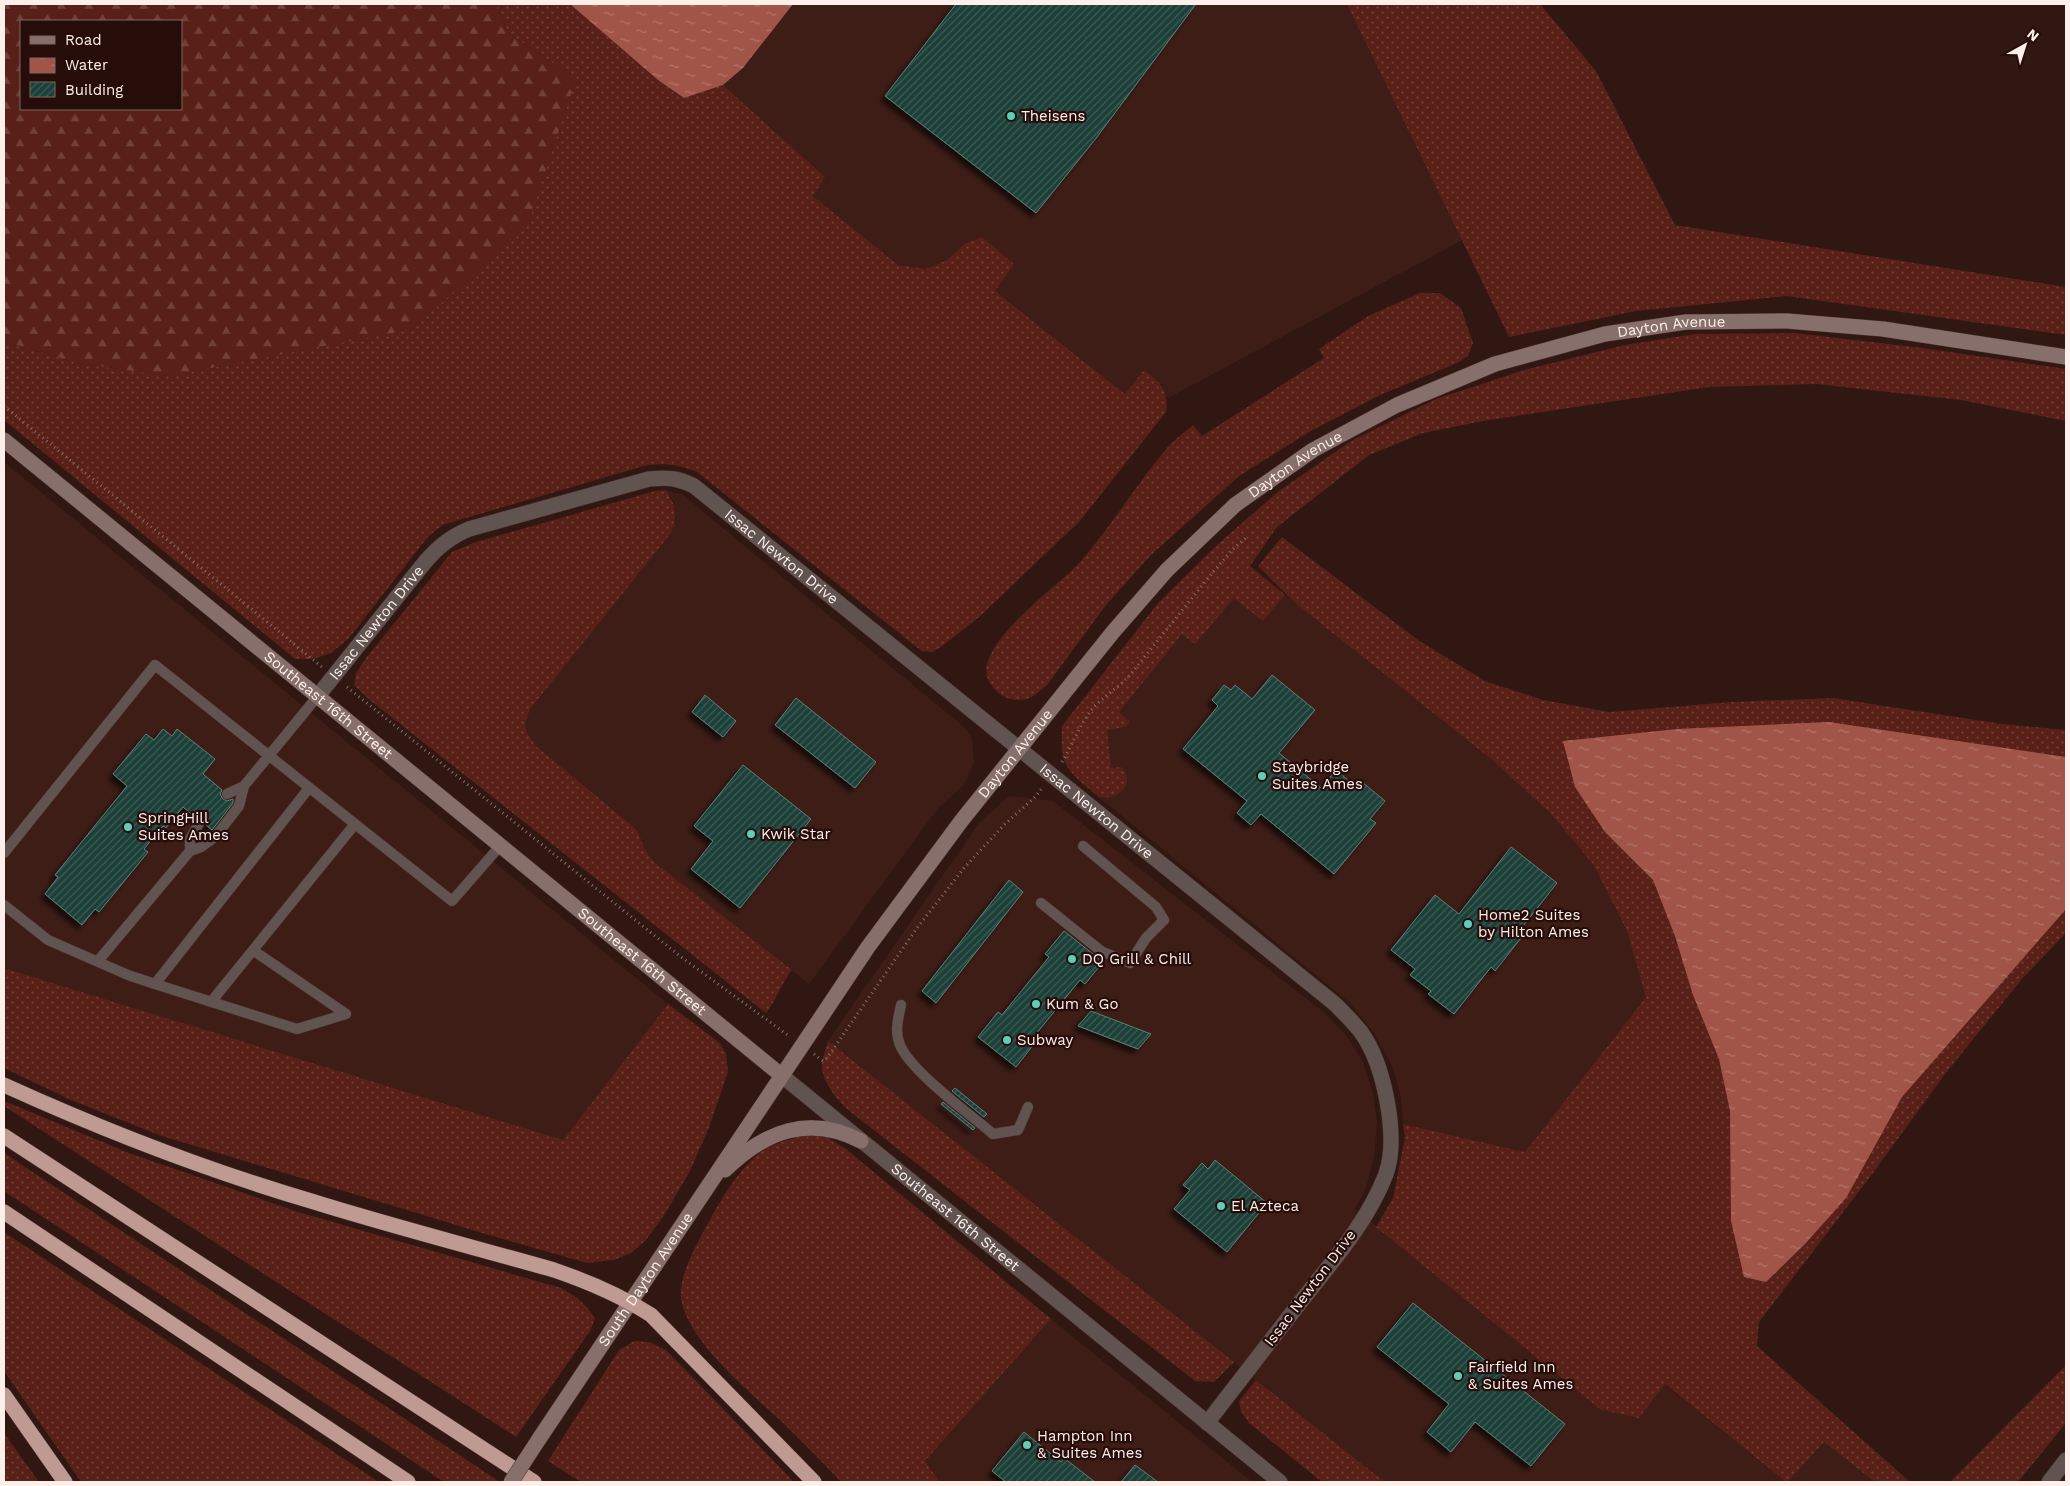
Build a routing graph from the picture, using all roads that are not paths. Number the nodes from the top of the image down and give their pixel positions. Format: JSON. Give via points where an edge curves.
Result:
{"nodes":[{"id":1,"x":2066,"y":357,"type":"edge"},
{"id":2,"x":4,"y":440,"type":"edge"},
{"id":3,"x":318,"y":698,"type":"junction"},
{"id":4,"x":1018,"y":749,"type":"junction"},
{"id":5,"x":269,"y":756,"type":"junction"},
{"id":6,"x":244,"y":786,"type":"junction"},
{"id":7,"x":309,"y":788,"type":"junction"},
{"id":8,"x":227,"y":794,"type":"dead end"},
{"id":9,"x":201,"y":820,"type":"dead end"},
{"id":10,"x":355,"y":824,"type":"junction"},
{"id":11,"x":500,"y":846,"type":"junction"},
{"id":12,"x":1083,"y":846,"type":"dead end"},
{"id":13,"x":190,"y":851,"type":"junction"},
{"id":14,"x":4,"y":853,"type":"edge"},
{"id":15,"x":1041,"y":903,"type":"dead end"},
{"id":16,"x":4,"y":904,"type":"edge"},
{"id":17,"x":254,"y":950,"type":"junction"},
{"id":18,"x":98,"y":961,"type":"junction"},
{"id":19,"x":155,"y":984,"type":"junction"},
{"id":20,"x":212,"y":1002,"type":"junction"},
{"id":21,"x":901,"y":1005,"type":"dead end"},
{"id":22,"x":781,"y":1075,"type":"junction"},
{"id":23,"x":4,"y":1085,"type":"edge"},
{"id":24,"x":1028,"y":1107,"type":"dead end"},
{"id":25,"x":4,"y":1136,"type":"edge"},
{"id":26,"x":861,"y":1141,"type":"junction"},
{"id":27,"x":707,"y":1186,"type":"junction"},
{"id":28,"x":4,"y":1212,"type":"edge"},
{"id":29,"x":631,"y":1302,"type":"junction"},
{"id":30,"x":4,"y":1395,"type":"edge"},
{"id":31,"x":1207,"y":1423,"type":"junction"},
{"id":32,"x":2066,"y":1460,"type":"edge"},
{"id":33,"x":65,"y":1482,"type":"edge"},
{"id":34,"x":408,"y":1482,"type":"edge"},
{"id":35,"x":511,"y":1482,"type":"edge"},
{"id":36,"x":534,"y":1482,"type":"edge"},
{"id":37,"x":814,"y":1482,"type":"edge"},
{"id":38,"x":1280,"y":1482,"type":"edge"},
{"id":39,"x":2049,"y":1482,"type":"edge"}],
"edges":[{"from":1,"to":4,"type":"main road","name":"Dayton Avenue","via":[[1883,328],[1787,321],[1686,322],[1605,334],[1495,364],[1397,406],[1313,450],[1235,505],[1167,570]]},
{"from":2,"to":3,"type":"main road","name":"Southeast 16th Street"},
{"from":3,"to":4,"type":"street","name":"Issac Newton Drive","via":[[424,562],[454,535],[650,478],[668,477],[694,486]]},
{"from":3,"to":5,"type":"lane"},
{"from":3,"to":11,"type":"main road","name":"Southeast 16th Street"},
{"from":4,"to":22,"type":"main road","name":"Dayton Avenue","via":[[868,947]]},
{"from":4,"to":31,"type":"street","name":"Issac Newton Drive","via":[[1335,1004],[1361,1033],[1384,1086],[1390,1143],[1386,1173],[1373,1200],[1346,1244]]},
{"from":5,"to":6,"type":"lane"},
{"from":5,"to":7,"type":"lane"},
{"from":5,"to":14,"type":"lane","via":[[155,666]]},
{"from":6,"to":8,"type":"lane"},
{"from":6,"to":13,"type":"lane","via":[[238,806],[215,837]]},
{"from":7,"to":10,"type":"lane"},
{"from":7,"to":19,"type":"lane"},
{"from":9,"to":13,"type":"lane","via":[[190,839]]},
{"from":10,"to":11,"type":"lane","via":[[452,902]]},
{"from":10,"to":17,"type":"lane"},
{"from":11,"to":22,"type":"main road","name":"Southeast 16th Street"},
{"from":12,"to":15,"type":"lane","via":[[1156,907],[1164,920],[1146,938],[1130,964],[1101,951]]},
{"from":13,"to":18,"type":"lane"},
{"from":16,"to":18,"type":"lane","via":[[48,940]]},
{"from":17,"to":20,"type":"lane"},
{"from":17,"to":20,"type":"lane","via":[[346,1014],[297,1029]]},
{"from":18,"to":19,"type":"lane"},
{"from":19,"to":20,"type":"lane"},
{"from":21,"to":24,"type":"lane","via":[[896,1026],[901,1047],[918,1069],[994,1134],[1018,1130]]},
{"from":22,"to":26,"type":"street","name":"Southeast 16th Street"},
{"from":22,"to":27,"type":"main road","name":"South Dayton Avenue"},
{"from":23,"to":29,"type":"highway","via":[[173,1155],[310,1201],[554,1270]]},
{"from":25,"to":36,"type":"highway"},
{"from":26,"to":27,"type":"main road","via":[[827,1128],[793,1129],[759,1142]]},
{"from":26,"to":31,"type":"street","name":"Southeast 16th Street"},
{"from":27,"to":29,"type":"main road","name":"South Dayton Avenue"},
{"from":28,"to":34,"type":"highway"},
{"from":29,"to":35,"type":"main road","name":"South Dayton Avenue","bridge":true},
{"from":29,"to":37,"type":"highway","via":[[651,1315]]},
{"from":30,"to":33,"type":"highway"},
{"from":31,"to":38,"type":"street","name":"Southeast 16th Street"},
{"from":32,"to":39,"type":"street"}]}
